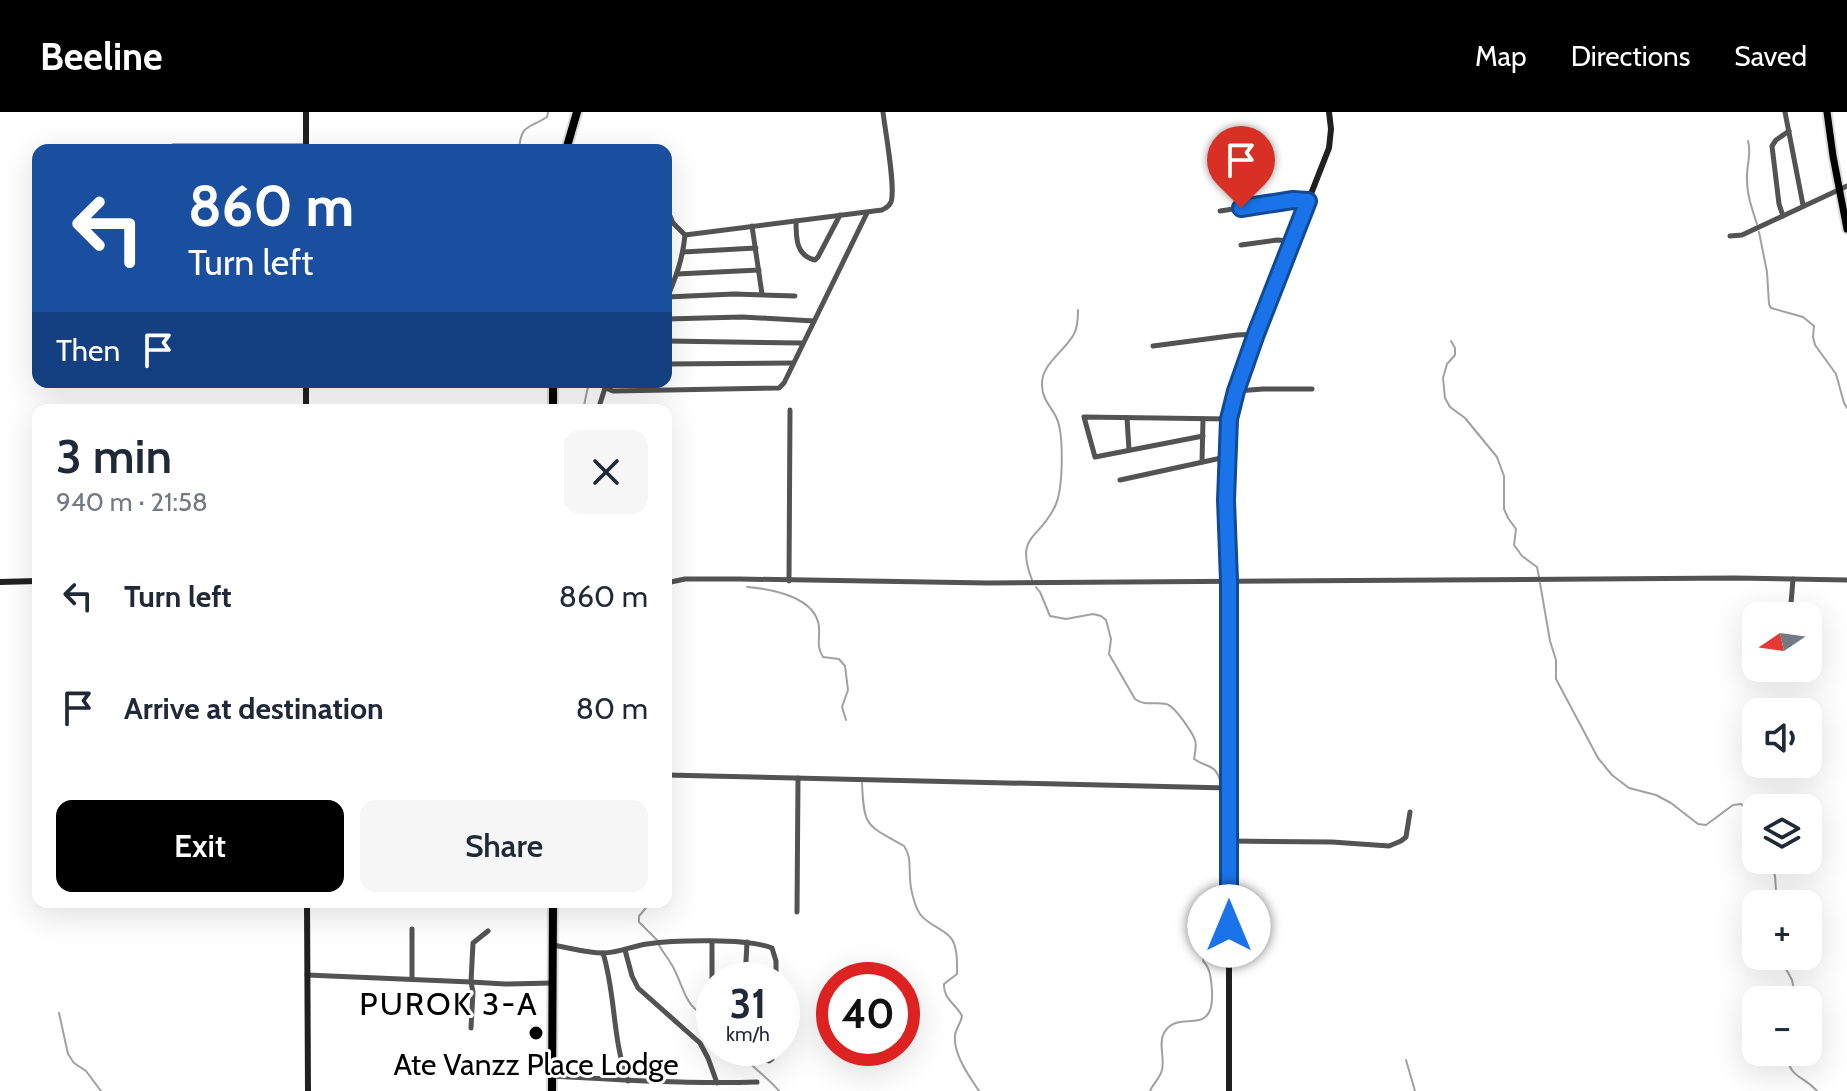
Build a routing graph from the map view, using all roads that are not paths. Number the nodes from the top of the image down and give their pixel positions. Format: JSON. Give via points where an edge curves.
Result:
{"nodes":[{"id":1,"x":306,"y":112,"type":"edge"},
{"id":2,"x":577,"y":112,"type":"edge"},
{"id":3,"x":883,"y":112,"type":"edge"},
{"id":4,"x":1329,"y":112,"type":"edge"},
{"id":5,"x":1785,"y":112,"type":"edge"},
{"id":6,"x":1827,"y":112,"type":"edge"},
{"id":7,"x":1789,"y":131,"type":"junction"},
{"id":8,"x":306,"y":144,"type":"edge"},
{"id":9,"x":568,"y":144,"type":"edge"},
{"id":10,"x":1843,"y":188,"type":"edge"},
{"id":11,"x":1308,"y":201,"type":"junction"},
{"id":12,"x":1803,"y":206,"type":"junction"},
{"id":13,"x":1220,"y":211,"type":"dead end"},
{"id":14,"x":867,"y":213,"type":"junction"},
{"id":15,"x":840,"y":215,"type":"junction"},
{"id":16,"x":1783,"y":216,"type":"junction"},
{"id":17,"x":672,"y":221,"type":"edge"},
{"id":18,"x":796,"y":221,"type":"junction"},
{"id":19,"x":752,"y":226,"type":"junction"},
{"id":20,"x":1847,"y":227,"type":"edge"},
{"id":21,"x":685,"y":235,"type":"junction"},
{"id":22,"x":1730,"y":236,"type":"dead end"},
{"id":23,"x":1292,"y":241,"type":"junction"},
{"id":24,"x":1241,"y":245,"type":"dead end"},
{"id":25,"x":756,"y":248,"type":"junction"},
{"id":26,"x":683,"y":252,"type":"junction"},
{"id":27,"x":759,"y":270,"type":"junction"},
{"id":28,"x":677,"y":274,"type":"junction"},
{"id":29,"x":672,"y":285,"type":"edge"},
{"id":30,"x":762,"y":294,"type":"junction"},
{"id":31,"x":795,"y":296,"type":"dead end"},
{"id":32,"x":672,"y":298,"type":"edge"},
{"id":33,"x":672,"y":319,"type":"edge"},
{"id":34,"x":814,"y":321,"type":"junction"},
{"id":35,"x":1256,"y":334,"type":"junction"},
{"id":36,"x":672,"y":341,"type":"edge"},
{"id":37,"x":802,"y":343,"type":"junction"},
{"id":38,"x":1153,"y":346,"type":"dead end"},
{"id":39,"x":793,"y":363,"type":"junction"},
{"id":40,"x":672,"y":364,"type":"edge"},
{"id":41,"x":609,"y":388,"type":"edge"},
{"id":42,"x":1312,"y":389,"type":"dead end"},
{"id":43,"x":1236,"y":391,"type":"junction"},
{"id":44,"x":790,"y":410,"type":"dead end"},
{"id":45,"x":1127,"y":418,"type":"junction"},
{"id":46,"x":1203,"y":419,"type":"junction"},
{"id":47,"x":1229,"y":419,"type":"junction"},
{"id":48,"x":1203,"y":436,"type":"junction"},
{"id":49,"x":1129,"y":450,"type":"junction"},
{"id":50,"x":1226,"y":457,"type":"junction"},
{"id":51,"x":1202,"y":462,"type":"junction"},
{"id":52,"x":1120,"y":480,"type":"dead end"},
{"id":53,"x":1793,"y":579,"type":"junction"},
{"id":54,"x":1847,"y":580,"type":"edge"},
{"id":55,"x":32,"y":581,"type":"edge"},
{"id":56,"x":789,"y":581,"type":"junction"},
{"id":57,"x":1229,"y":581,"type":"junction"},
{"id":58,"x":0,"y":582,"type":"edge"},
{"id":59,"x":672,"y":582,"type":"edge"},
{"id":60,"x":1791,"y":602,"type":"edge"},
{"id":61,"x":672,"y":775,"type":"edge"},
{"id":62,"x":798,"y":778,"type":"junction"},
{"id":63,"x":1228,"y":788,"type":"junction"},
{"id":64,"x":1410,"y":812,"type":"dead end"},
{"id":65,"x":1228,"y":841,"type":"junction"},
{"id":66,"x":307,"y":908,"type":"edge"},
{"id":67,"x":553,"y":908,"type":"edge"},
{"id":68,"x":797,"y":912,"type":"dead end"},
{"id":69,"x":412,"y":929,"type":"dead end"},
{"id":70,"x":488,"y":931,"type":"dead end"},
{"id":71,"x":712,"y":942,"type":"junction"},
{"id":72,"x":747,"y":942,"type":"junction"},
{"id":73,"x":552,"y":945,"type":"junction"},
{"id":74,"x":625,"y":950,"type":"junction"},
{"id":75,"x":603,"y":953,"type":"junction"},
{"id":76,"x":712,"y":962,"type":"edge"},
{"id":77,"x":746,"y":962,"type":"edge"},
{"id":78,"x":776,"y":962,"type":"edge"},
{"id":79,"x":307,"y":975,"type":"junction"},
{"id":80,"x":412,"y":979,"type":"junction"},
{"id":81,"x":471,"y":982,"type":"junction"},
{"id":82,"x":552,"y":983,"type":"junction"},
{"id":83,"x":471,"y":1028,"type":"dead end"},
{"id":84,"x":552,"y":1076,"type":"junction"},
{"id":85,"x":628,"y":1081,"type":"junction"},
{"id":86,"x":757,"y":1082,"type":"dead end"},
{"id":87,"x":717,"y":1083,"type":"junction"},
{"id":88,"x":308,"y":1091,"type":"edge"},
{"id":89,"x":552,"y":1091,"type":"edge"},
{"id":90,"x":1229,"y":1091,"type":"edge"}],
"edges":[{"from":1,"to":8,"type":"street"},
{"from":2,"to":9,"type":"highway"},
{"from":3,"to":14,"type":"street","via":[[892,200],[887,208]]},
{"from":4,"to":11,"type":"street","via":[[1329,148]]},
{"from":5,"to":7,"type":"street"},
{"from":6,"to":10,"type":"main road"},
{"from":7,"to":12,"type":"street"},
{"from":7,"to":16,"type":"street","via":[[1772,146]]},
{"from":10,"to":12,"type":"street"},
{"from":10,"to":20,"type":"main road"},
{"from":11,"to":13,"type":"street"},
{"from":11,"to":23,"type":"street"},
{"from":12,"to":16,"type":"street"},
{"from":14,"to":15,"type":"street"},
{"from":14,"to":34,"type":"street"},
{"from":15,"to":18,"type":"street"},
{"from":15,"to":18,"type":"street","via":[[812,261],[799,248]]},
{"from":16,"to":22,"type":"street"},
{"from":17,"to":21,"type":"street"},
{"from":18,"to":19,"type":"street"},
{"from":19,"to":21,"type":"street"},
{"from":19,"to":25,"type":"street"},
{"from":21,"to":26,"type":"street"},
{"from":23,"to":24,"type":"street"},
{"from":23,"to":35,"type":"street"},
{"from":25,"to":26,"type":"street"},
{"from":25,"to":27,"type":"street"},
{"from":26,"to":28,"type":"street"},
{"from":27,"to":28,"type":"street"},
{"from":27,"to":30,"type":"street"},
{"from":28,"to":29,"type":"street"},
{"from":30,"to":31,"type":"street"},
{"from":30,"to":32,"type":"street"},
{"from":33,"to":34,"type":"street"},
{"from":34,"to":37,"type":"street"},
{"from":35,"to":38,"type":"street"},
{"from":35,"to":43,"type":"street"},
{"from":36,"to":37,"type":"street"},
{"from":37,"to":39,"type":"street"},
{"from":39,"to":40,"type":"street"},
{"from":39,"to":41,"type":"street","via":[[775,389]]},
{"from":42,"to":43,"type":"street"},
{"from":43,"to":47,"type":"street"},
{"from":44,"to":56,"type":"street"},
{"from":45,"to":46,"type":"street"},
{"from":45,"to":49,"type":"street"},
{"from":45,"to":49,"type":"street","via":[[1084,417],[1095,457]]},
{"from":46,"to":47,"type":"street"},
{"from":46,"to":48,"type":"street"},
{"from":47,"to":50,"type":"street"},
{"from":48,"to":49,"type":"street"},
{"from":48,"to":51,"type":"street"},
{"from":50,"to":51,"type":"street"},
{"from":50,"to":57,"type":"street"},
{"from":51,"to":52,"type":"street"},
{"from":53,"to":54,"type":"street"},
{"from":53,"to":57,"type":"street"},
{"from":53,"to":60,"type":"street"},
{"from":55,"to":58,"type":"street"},
{"from":56,"to":57,"type":"street"},
{"from":56,"to":59,"type":"street"},
{"from":57,"to":63,"type":"street"},
{"from":61,"to":62,"type":"street"},
{"from":62,"to":63,"type":"street"},
{"from":62,"to":68,"type":"street"},
{"from":63,"to":65,"type":"street"},
{"from":64,"to":65,"type":"street","via":[[1406,837],[1389,846]]},
{"from":65,"to":90,"type":"street"},
{"from":66,"to":79,"type":"street"},
{"from":67,"to":73,"type":"highway"},
{"from":69,"to":80,"type":"street"},
{"from":70,"to":81,"type":"street","via":[[473,943]]},
{"from":71,"to":72,"type":"street"},
{"from":71,"to":74,"type":"street","via":[[644,944]]},
{"from":71,"to":76,"type":"street"},
{"from":72,"to":77,"type":"street"},
{"from":72,"to":78,"type":"street","via":[[770,947]]},
{"from":73,"to":75,"type":"street"},
{"from":73,"to":82,"type":"highway"},
{"from":74,"to":75,"type":"street"},
{"from":74,"to":87,"type":"street","via":[[638,988],[700,1043]]},
{"from":75,"to":85,"type":"street"},
{"from":79,"to":80,"type":"street"},
{"from":79,"to":88,"type":"street"},
{"from":80,"to":81,"type":"street"},
{"from":81,"to":82,"type":"street"},
{"from":81,"to":83,"type":"street"},
{"from":82,"to":84,"type":"highway"},
{"from":84,"to":85,"type":"street"},
{"from":84,"to":89,"type":"highway"},
{"from":85,"to":87,"type":"street"},
{"from":86,"to":87,"type":"street"}]}
